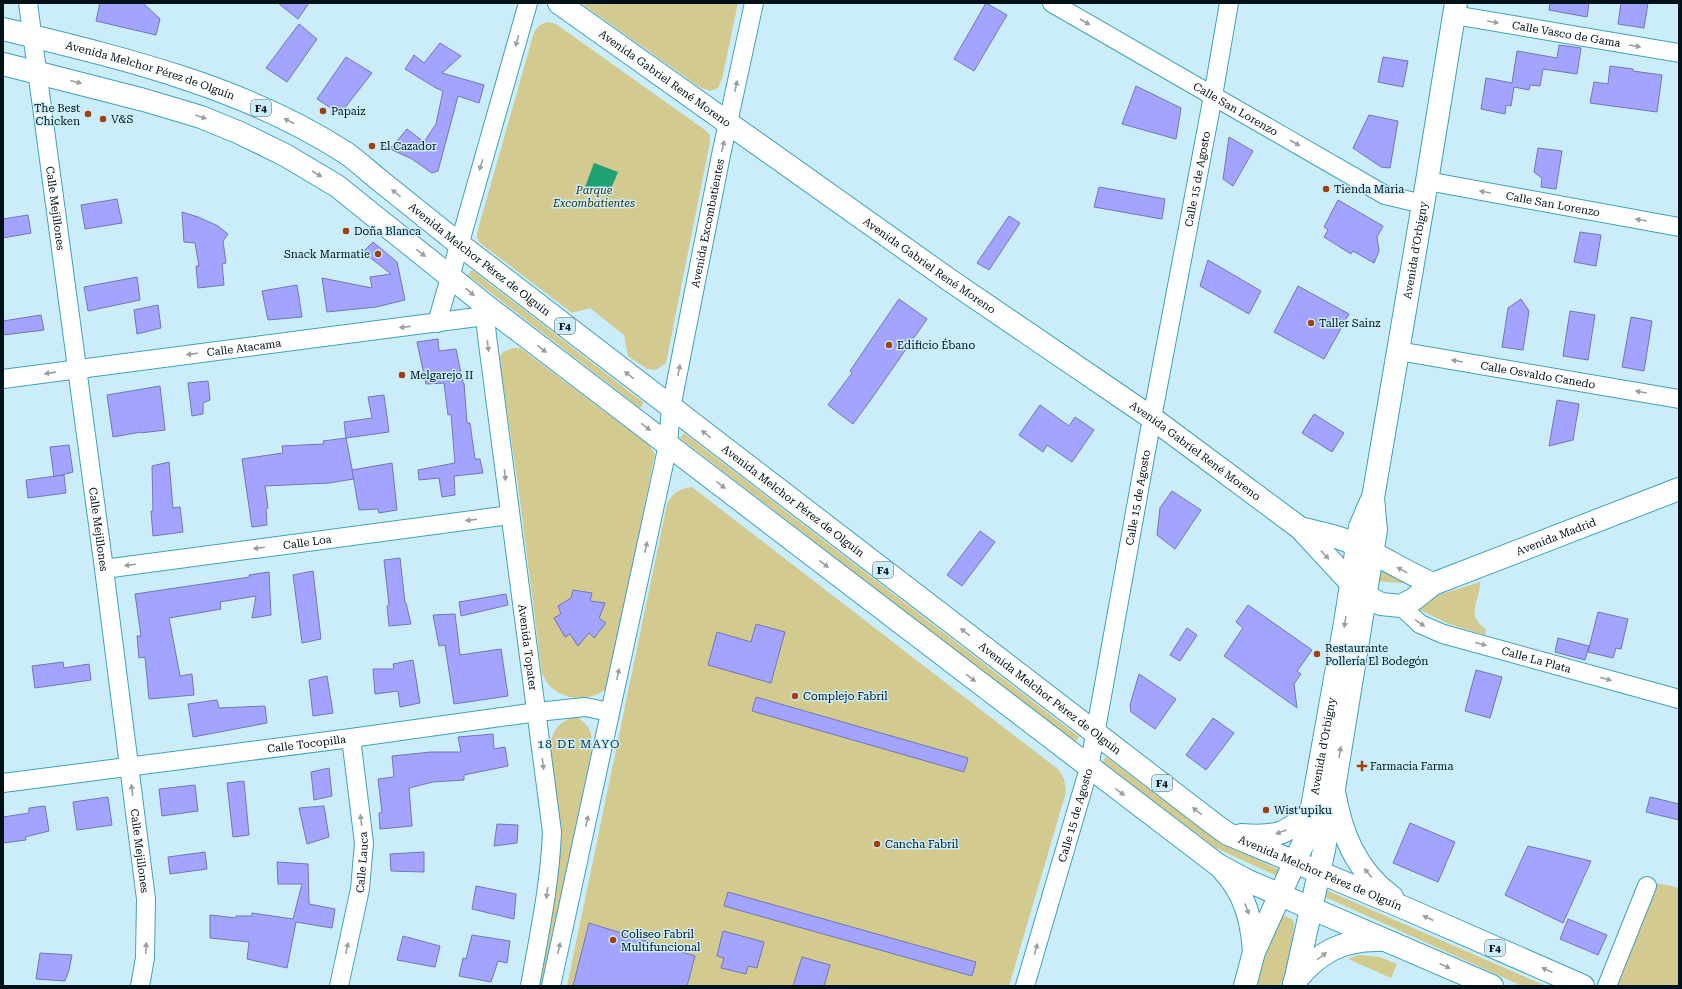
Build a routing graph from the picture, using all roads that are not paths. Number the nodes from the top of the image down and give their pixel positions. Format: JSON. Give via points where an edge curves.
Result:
{"nodes":[{"id":1,"x":28,"y":3,"type":"edge"},
{"id":2,"x":528,"y":3,"type":"edge"},
{"id":3,"x":559,"y":3,"type":"edge"},
{"id":4,"x":754,"y":3,"type":"edge"},
{"id":5,"x":1052,"y":3,"type":"edge"},
{"id":6,"x":1229,"y":3,"type":"edge"},
{"id":7,"x":1455,"y":9,"type":"edge"},
{"id":8,"x":3,"y":28,"type":"edge"},
{"id":9,"x":32,"y":36,"type":"junction"},
{"id":10,"x":1679,"y":53,"type":"edge"},
{"id":11,"x":3,"y":64,"type":"edge"},
{"id":12,"x":38,"y":73,"type":"junction"},
{"id":13,"x":1213,"y":96,"type":"junction"},
{"id":14,"x":728,"y":124,"type":"junction"},
{"id":15,"x":1428,"y":181,"type":"junction"},
{"id":16,"x":1423,"y":204,"type":"junction"},
{"id":17,"x":1679,"y":227,"type":"edge"},
{"id":18,"x":459,"y":244,"type":"junction"},
{"id":19,"x":450,"y":276,"type":"junction"},
{"id":20,"x":487,"y":312,"type":"junction"},
{"id":21,"x":437,"y":322,"type":"junction"},
{"id":22,"x":1398,"y":351,"type":"junction"},
{"id":23,"x":77,"y":369,"type":"junction"},
{"id":24,"x":3,"y":379,"type":"edge"},
{"id":25,"x":1679,"y":399,"type":"edge"},
{"id":26,"x":671,"y":408,"type":"junction"},
{"id":27,"x":1152,"y":418,"type":"junction"},
{"id":28,"x":668,"y":444,"type":"junction"},
{"id":29,"x":1679,"y":489,"type":"edge"},
{"id":30,"x":510,"y":515,"type":"junction"},
{"id":31,"x":1300,"y":528,"type":"junction"},
{"id":32,"x":1364,"y":549,"type":"junction"},
{"id":33,"x":104,"y":569,"type":"junction"},
{"id":34,"x":1433,"y":584,"type":"junction"},
{"id":35,"x":1358,"y":590,"type":"junction"},
{"id":36,"x":1400,"y":606,"type":"junction"},
{"id":37,"x":1679,"y":699,"type":"edge"},
{"id":38,"x":537,"y":712,"type":"junction"},
{"id":39,"x":610,"y":712,"type":"junction"},
{"id":40,"x":1096,"y":732,"type":"junction"},
{"id":41,"x":351,"y":738,"type":"junction"},
{"id":42,"x":129,"y":767,"type":"junction"},
{"id":43,"x":1089,"y":768,"type":"junction"},
{"id":44,"x":3,"y":783,"type":"edge"},
{"id":45,"x":1334,"y":791,"type":"junction"},
{"id":46,"x":1312,"y":810,"type":"junction"},
{"id":47,"x":1228,"y":834,"type":"junction"},
{"id":48,"x":1296,"y":862,"type":"junction"},
{"id":49,"x":1218,"y":865,"type":"junction"},
{"id":50,"x":1320,"y":872,"type":"junction"},
{"id":51,"x":1647,"y":886,"type":"dead end"},
{"id":52,"x":1280,"y":895,"type":"junction"},
{"id":53,"x":1311,"y":908,"type":"junction"},
{"id":54,"x":1407,"y":909,"type":"junction"},
{"id":55,"x":1384,"y":940,"type":"junction"},
{"id":56,"x":1254,"y":952,"type":"junction"},
{"id":57,"x":1294,"y":985,"type":"edge"},
{"id":58,"x":140,"y":986,"type":"edge"},
{"id":59,"x":339,"y":986,"type":"edge"},
{"id":60,"x":530,"y":986,"type":"edge"},
{"id":61,"x":551,"y":986,"type":"edge"},
{"id":62,"x":1025,"y":986,"type":"edge"},
{"id":63,"x":1245,"y":986,"type":"edge"},
{"id":64,"x":1492,"y":986,"type":"edge"},
{"id":65,"x":1583,"y":986,"type":"edge"},
{"id":66,"x":1607,"y":986,"type":"edge"}],
"edges":[{"from":1,"to":9,"type":"street","name":"Calle Mejillones"},
{"from":2,"to":18,"type":"street","one_way":true},
{"from":3,"to":14,"type":"main road","name":"Avenida Gabriel René Moreno"},
{"from":14,"to":4,"type":"street","name":"Avenida Excombatientes","one_way":true},
{"from":5,"to":13,"type":"street","name":"Calle San Lorenzo","one_way":true},
{"from":6,"to":13,"type":"street","name":"Calle 15 de Agosto"},
{"from":7,"to":10,"type":"street","name":"Calle Vasco de Gama","one_way":true},
{"from":7,"to":15,"type":"main road","name":"Avenida d'Orbigny"},
{"from":8,"to":9,"type":"main road","name":"Avenida Melchor Pérez de Olguín","number":"F4"},
{"from":9,"to":12,"type":"street","name":"Calle Mejillones"},
{"from":18,"to":9,"type":"main road","name":"Avenida Melchor Pérez de Olguín","number":"F4","one_way":true,"via":[[346,154],[292,122],[202,83]]},
{"from":11,"to":12,"type":"main road"},
{"from":12,"to":19,"type":"main road","one_way":true,"via":[[144,100],[240,132],[286,155],[337,186]]},
{"from":12,"to":23,"type":"street","name":"Calle Mejillones"},
{"from":13,"to":16,"type":"street","name":"Calle San Lorenzo","one_way":true,"via":[[1384,195]]},
{"from":13,"to":27,"type":"street","name":"Calle 15 de Agosto"},
{"from":26,"to":14,"type":"street","name":"Avenida Excombatientes","one_way":true},
{"from":14,"to":27,"type":"main road","name":"Avenida Gabriel René Moreno","via":[[948,279]]},
{"from":15,"to":16,"type":"main road","name":"Avenida d'Orbigny"},
{"from":17,"to":15,"type":"street","name":"Calle San Lorenzo","one_way":true},
{"from":16,"to":22,"type":"main road","name":"Avenida d'Orbigny"},
{"from":18,"to":19,"type":"street"},
{"from":26,"to":18,"type":"main road","name":"Avenida Melchor Pérez de Olguín","number":"F4","one_way":true},
{"from":19,"to":20,"type":"main road","one_way":true},
{"from":19,"to":21,"type":"street"},
{"from":20,"to":21,"type":"street","name":"Calle Atacama"},
{"from":20,"to":28,"type":"main road","one_way":true},
{"from":20,"to":30,"type":"street","name":"Avenida Topater","one_way":true},
{"from":21,"to":23,"type":"street","name":"Calle Atacama","one_way":true},
{"from":25,"to":22,"type":"street","name":"Calle Osvaldo Canedo","one_way":true},
{"from":22,"to":32,"type":"main road","name":"Avenida d'Orbigny","via":[[1373,498],[1376,530]]},
{"from":23,"to":24,"type":"street","name":"Calle Atacama","one_way":true},
{"from":23,"to":33,"type":"street","name":"Calle Mejillones"},
{"from":26,"to":28,"type":"street","name":"Avenida Excombatientes"},
{"from":40,"to":26,"type":"main road","name":"Avenida Melchor Pérez de Olguín","number":"F4","one_way":true},
{"from":27,"to":31,"type":"main road","name":"Avenida Gabriel René Moreno"},
{"from":27,"to":40,"type":"street","name":"Calle 15 de Agosto"},
{"from":39,"to":28,"type":"street","one_way":true},
{"from":28,"to":43,"type":"main road","one_way":true},
{"from":29,"to":34,"type":"main road","name":"Avenida Madrid"},
{"from":30,"to":33,"type":"street","name":"Calle Loa","one_way":true},
{"from":30,"to":38,"type":"street","name":"Avenida Topater"},
{"from":31,"to":32,"type":"main road","name":"Avenida Gabriel René Moreno","via":[[1343,539]]},
{"from":31,"to":35,"type":"main road","name":"Avenida Gabriel René Moreno","one_way":true},
{"from":34,"to":32,"type":"main road","one_way":true},
{"from":32,"to":35,"type":"main road","name":"Avenida d'Orbigny"},
{"from":33,"to":42,"type":"street","name":"Calle Mejillones"},
{"from":34,"to":36,"type":"main road","name":"Avenida Madrid"},
{"from":35,"to":36,"type":"main road","via":[[1381,604]]},
{"from":45,"to":35,"type":"main road","name":"Avenida d'Orbigny","one_way":true},
{"from":35,"to":46,"type":"main road","name":"Avenida d'Orbigny","one_way":true},
{"from":36,"to":37,"type":"street","name":"Calle La Plata","one_way":true,"via":[[1420,624],[1444,634]]},
{"from":38,"to":39,"type":"street","name":"Calle Tocopilla","via":[[585,707]]},
{"from":38,"to":41,"type":"street","name":"Calle Tocopilla"},
{"from":38,"to":60,"type":"street","name":"Avenida Topater","one_way":true,"via":[[552,832],[547,894]]},
{"from":61,"to":39,"type":"street","one_way":true},
{"from":40,"to":43,"type":"street","name":"Calle 15 de Agosto"},
{"from":47,"to":40,"type":"main road","name":"Avenida Melchor Pérez de Olguín","number":"F4","one_way":true},
{"from":41,"to":42,"type":"street","name":"Calle Tocopilla"},
{"from":59,"to":41,"type":"street","name":"Calle Lauca","one_way":true,"via":[[360,889],[364,843]]},
{"from":42,"to":44,"type":"street","name":"Calle Tocopilla"},
{"from":58,"to":42,"type":"street","name":"Calle Mejillones","one_way":true,"via":[[145,958],[146,899]]},
{"from":43,"to":49,"type":"main road","one_way":true},
{"from":62,"to":43,"type":"street","name":"Calle 15 de Agosto","one_way":true},
{"from":45,"to":50,"type":"main road","name":"Avenida d'Orbigny"},
{"from":54,"to":45,"type":"main road","one_way":true,"via":[[1385,892],[1350,847]]},
{"from":46,"to":47,"type":"main road","one_way":true,"via":[[1281,834]]},
{"from":46,"to":48,"type":"main road","name":"Avenida d'Orbigny","via":[[1305,842]]},
{"from":47,"to":48,"type":"main road","name":"Avenida Melchor Pérez de Olguín","number":"F4"},
{"from":48,"to":50,"type":"main road","name":"Avenida Melchor Pérez de Olguín","number":"F4"},
{"from":48,"to":52,"type":"main road","name":"Avenida d'Orbigny"},
{"from":49,"to":52,"type":"main road","via":[[1235,876]]},
{"from":49,"to":56,"type":"main road","one_way":true,"via":[[1235,885],[1246,908],[1253,933]]},
{"from":50,"to":53,"type":"main road","name":"Avenida d'Orbigny"},
{"from":50,"to":54,"type":"main road","name":"Avenida Melchor Pérez de Olguín","number":"F4"},
{"from":51,"to":66,"type":"street"},
{"from":52,"to":53,"type":"main road"},
{"from":52,"to":56,"type":"main road","name":"Avenida d'Orbigny"},
{"from":53,"to":55,"type":"main road"},
{"from":53,"to":57,"type":"main road","name":"Avenida d'Orbigny"},
{"from":65,"to":54,"type":"main road","name":"Avenida Melchor Pérez de Olguín","number":"F4","one_way":true},
{"from":57,"to":55,"type":"main road","one_way":true,"via":[[1308,966],[1329,950],[1354,941]]},
{"from":55,"to":64,"type":"main road","one_way":true},
{"from":56,"to":63,"type":"main road","name":"Avenida d'Orbigny"}]}
